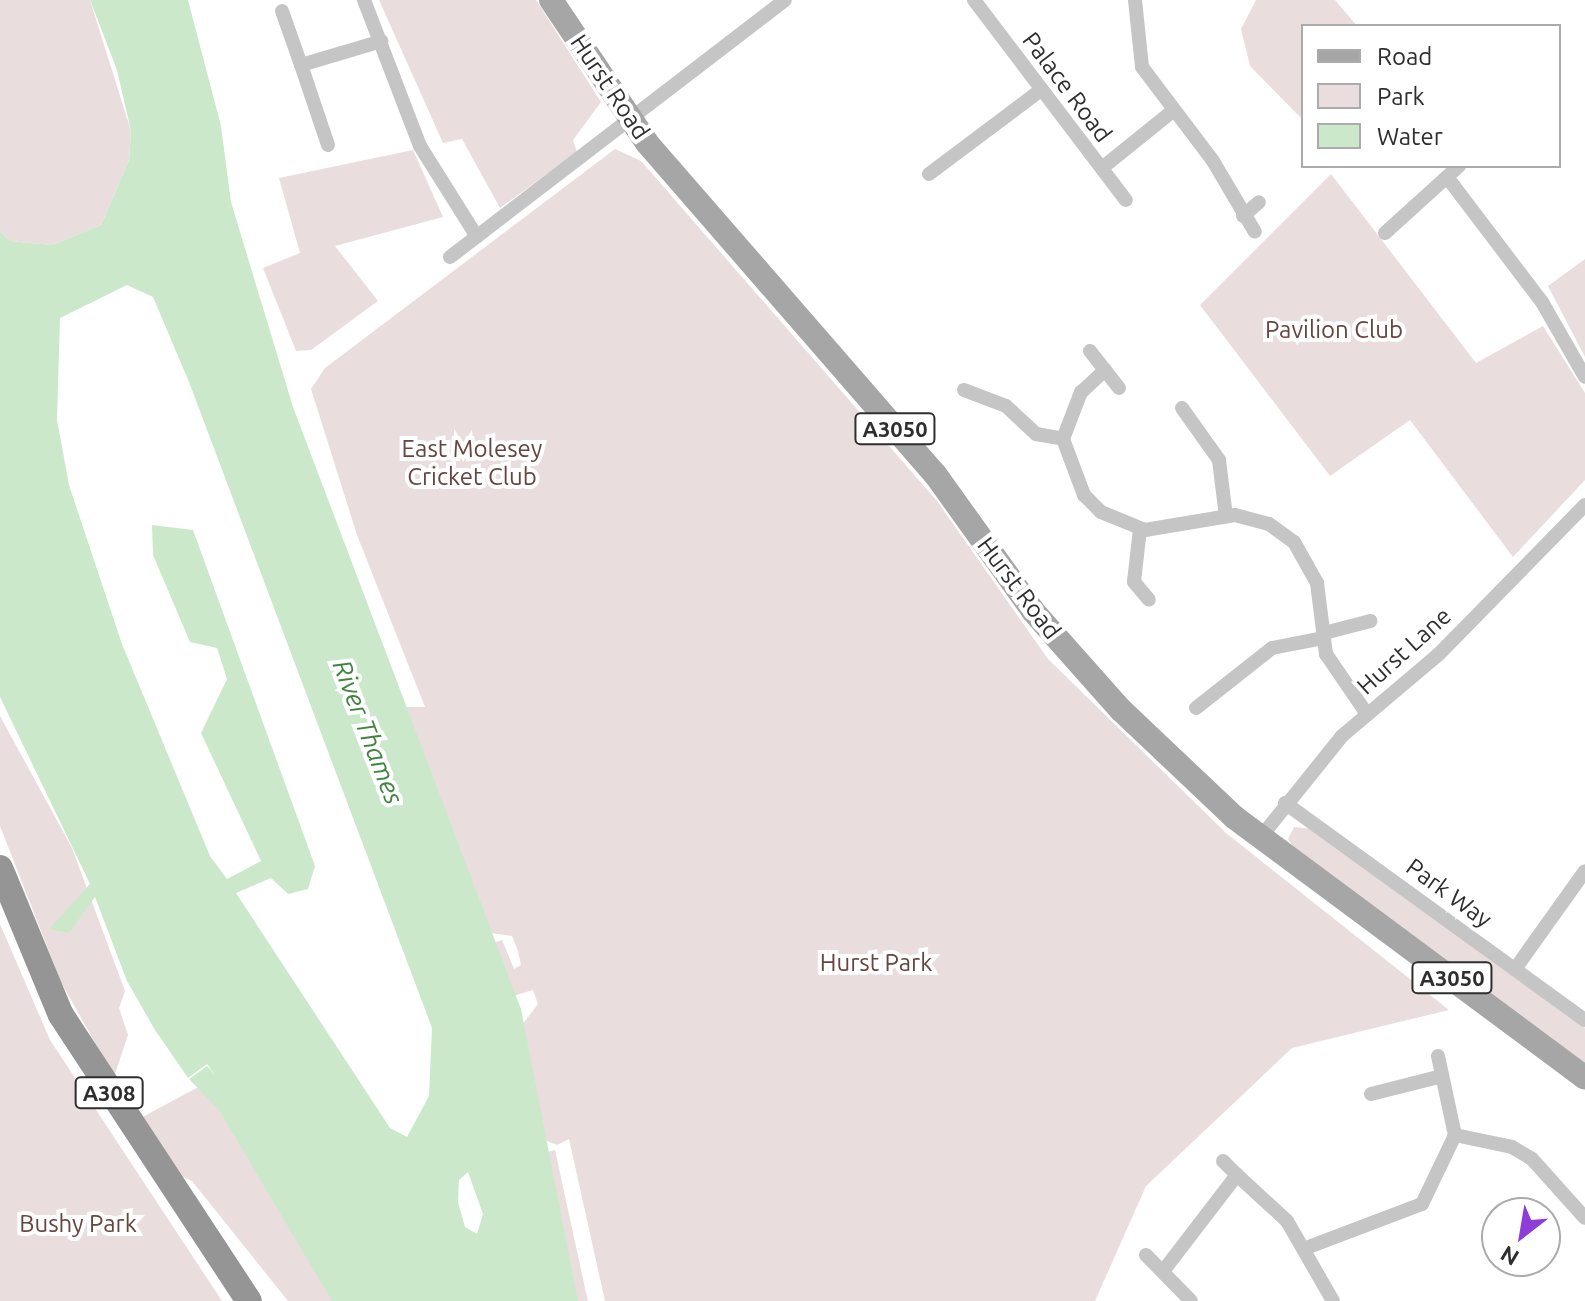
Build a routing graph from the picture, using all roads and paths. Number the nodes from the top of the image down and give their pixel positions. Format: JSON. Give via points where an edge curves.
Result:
{"nodes":[{"id":1,"x":364,"y":0,"type":"edge"},
{"id":2,"x":551,"y":0,"type":"edge"},
{"id":3,"x":785,"y":0,"type":"edge"},
{"id":4,"x":974,"y":0,"type":"edge"},
{"id":5,"x":1135,"y":0,"type":"edge"},
{"id":6,"x":282,"y":11,"type":"dead end"},
{"id":7,"x":382,"y":41,"type":"junction"},
{"id":8,"x":301,"y":65,"type":"junction"},
{"id":9,"x":1041,"y":90,"type":"junction"},
{"id":10,"x":1174,"y":110,"type":"junction"},
{"id":11,"x":631,"y":120,"type":"junction"},
{"id":12,"x":328,"y":145,"type":"dead end"},
{"id":13,"x":1102,"y":168,"type":"junction"},
{"id":14,"x":1457,"y":168,"type":"edge"},
{"id":15,"x":929,"y":174,"type":"dead end"},
{"id":16,"x":1447,"y":177,"type":"junction"},
{"id":17,"x":1126,"y":200,"type":"dead end"},
{"id":18,"x":1259,"y":202,"type":"dead end"},
{"id":19,"x":1243,"y":216,"type":"junction"},
{"id":20,"x":1255,"y":232,"type":"dead end"},
{"id":21,"x":1385,"y":233,"type":"dead end"},
{"id":22,"x":477,"y":237,"type":"junction"},
{"id":23,"x":450,"y":257,"type":"dead end"},
{"id":24,"x":1090,"y":351,"type":"dead end"},
{"id":25,"x":1105,"y":370,"type":"junction"},
{"id":26,"x":1585,"y":377,"type":"edge"},
{"id":27,"x":1119,"y":388,"type":"dead end"},
{"id":28,"x":964,"y":390,"type":"dead end"},
{"id":29,"x":1182,"y":408,"type":"dead end"},
{"id":30,"x":1063,"y":439,"type":"junction"},
{"id":31,"x":1585,"y":505,"type":"edge"},
{"id":32,"x":1226,"y":517,"type":"junction"},
{"id":33,"x":1140,"y":529,"type":"junction"},
{"id":34,"x":1149,"y":600,"type":"dead end"},
{"id":35,"x":1370,"y":621,"type":"dead end"},
{"id":36,"x":1324,"y":636,"type":"junction"},
{"id":37,"x":1196,"y":708,"type":"dead end"},
{"id":38,"x":1367,"y":714,"type":"junction"},
{"id":39,"x":1285,"y":803,"type":"junction"},
{"id":40,"x":1260,"y":838,"type":"junction"},
{"id":41,"x":0,"y":868,"type":"edge"},
{"id":42,"x":1585,"y":871,"type":"edge"},
{"id":43,"x":1515,"y":969,"type":"junction"},
{"id":44,"x":1585,"y":1020,"type":"edge"},
{"id":45,"x":1438,"y":1056,"type":"dead end"},
{"id":46,"x":1442,"y":1076,"type":"junction"},
{"id":47,"x":1585,"y":1078,"type":"edge"},
{"id":48,"x":1371,"y":1094,"type":"dead end"},
{"id":49,"x":1455,"y":1135,"type":"junction"},
{"id":50,"x":1223,"y":1161,"type":"dead end"},
{"id":51,"x":1237,"y":1175,"type":"junction"},
{"id":52,"x":1585,"y":1217,"type":"edge"},
{"id":53,"x":1306,"y":1248,"type":"junction"},
{"id":54,"x":1146,"y":1255,"type":"dead end"},
{"id":55,"x":1164,"y":1270,"type":"junction"},
{"id":56,"x":249,"y":1301,"type":"edge"},
{"id":57,"x":1191,"y":1301,"type":"edge"},
{"id":58,"x":1333,"y":1301,"type":"edge"}],
"edges":[{"from":1,"to":7,"type":"street"},
{"from":2,"to":11,"type":"main road","name":"Hurst Road","number":"A3050"},
{"from":3,"to":11,"type":"street"},
{"from":4,"to":9,"type":"street","name":"Palace Road"},
{"from":5,"to":10,"type":"street","via":[[1142,67]]},
{"from":6,"to":8,"type":"street"},
{"from":7,"to":8,"type":"street"},
{"from":7,"to":22,"type":"street","via":[[420,146]]},
{"from":8,"to":12,"type":"street"},
{"from":9,"to":13,"type":"street","name":"Palace Road"},
{"from":9,"to":15,"type":"street"},
{"from":10,"to":13,"type":"street"},
{"from":10,"to":19,"type":"street"},
{"from":11,"to":22,"type":"street"},
{"from":11,"to":40,"type":"main road","name":"Hurst Road","number":"A3050","via":[[935,474],[1061,646]]},
{"from":13,"to":17,"type":"street","name":"Palace Road"},
{"from":14,"to":16,"type":"street"},
{"from":16,"to":21,"type":"street"},
{"from":16,"to":26,"type":"street","via":[[1542,302]]},
{"from":18,"to":19,"type":"street"},
{"from":19,"to":20,"type":"street"},
{"from":22,"to":23,"type":"street"},
{"from":24,"to":25,"type":"street"},
{"from":25,"to":27,"type":"street"},
{"from":25,"to":30,"type":"street","via":[[1081,392]]},
{"from":28,"to":30,"type":"street","via":[[1006,406],[1036,434]]},
{"from":29,"to":32,"type":"street","via":[[1219,460]]},
{"from":30,"to":33,"type":"street","via":[[1084,495],[1101,512]]},
{"from":31,"to":38,"type":"street","name":"Hurst Lane","via":[[1438,655]]},
{"from":32,"to":33,"type":"street"},
{"from":32,"to":36,"type":"street","via":[[1269,524],[1294,542],[1317,583]]},
{"from":33,"to":34,"type":"street","via":[[1134,582]]},
{"from":35,"to":36,"type":"street"},
{"from":36,"to":37,"type":"street","via":[[1272,648]]},
{"from":36,"to":38,"type":"street","via":[[1341,684]]},
{"from":38,"to":39,"type":"street","name":"Hurst Lane"},
{"from":39,"to":40,"type":"street","name":"Hurst Lane"},
{"from":39,"to":43,"type":"street","name":"Park Way"},
{"from":40,"to":47,"type":"main road","name":"Hurst Road","number":"A3050"},
{"from":41,"to":56,"type":"highway","number":"A308","via":[[61,1015]]},
{"from":42,"to":43,"type":"street"},
{"from":43,"to":44,"type":"street","name":"Park Way"},
{"from":45,"to":46,"type":"street"},
{"from":46,"to":48,"type":"street"},
{"from":46,"to":49,"type":"street"},
{"from":49,"to":52,"type":"street","via":[[1512,1147],[1532,1159]]},
{"from":49,"to":53,"type":"street","via":[[1422,1204]]},
{"from":50,"to":51,"type":"street"},
{"from":51,"to":53,"type":"street"},
{"from":51,"to":55,"type":"street"},
{"from":53,"to":58,"type":"street"},
{"from":54,"to":55,"type":"street"},
{"from":55,"to":57,"type":"street"}]}
